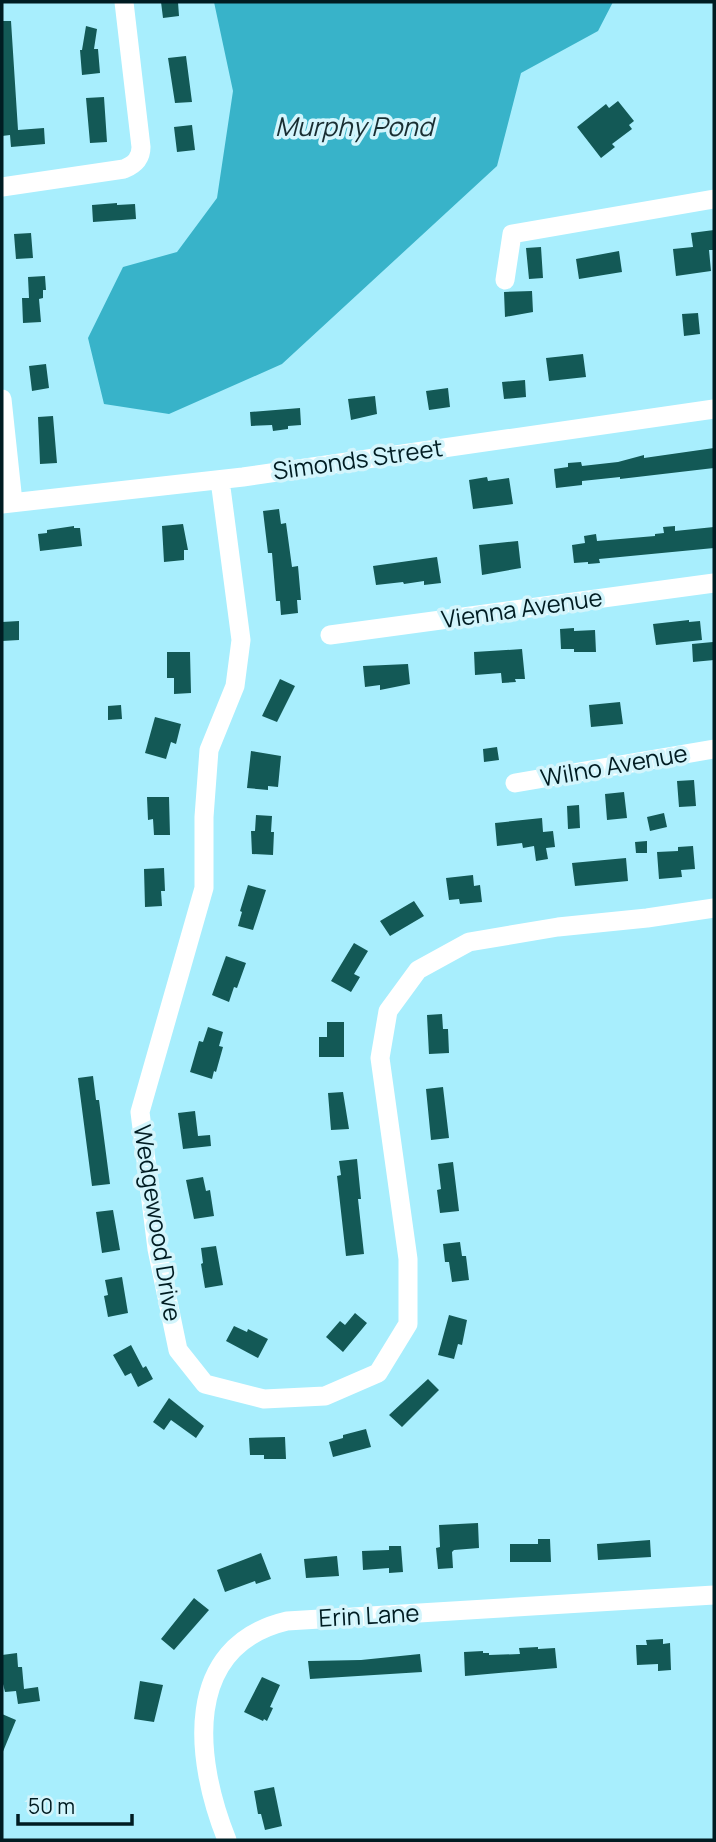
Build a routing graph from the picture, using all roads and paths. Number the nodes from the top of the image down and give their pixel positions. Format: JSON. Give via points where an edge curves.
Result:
{"nodes":[{"id":1,"x":124,"y":2,"type":"edge"},
{"id":2,"x":2,"y":187,"type":"edge"},
{"id":3,"x":714,"y":199,"type":"edge"},
{"id":4,"x":505,"y":280,"type":"dead end"},
{"id":5,"x":2,"y":399,"type":"edge"},
{"id":6,"x":714,"y":410,"type":"edge"},
{"id":7,"x":220,"y":480,"type":"junction"},
{"id":8,"x":8,"y":503,"type":"edge"},
{"id":9,"x":714,"y":583,"type":"edge"},
{"id":10,"x":330,"y":635,"type":"dead end"},
{"id":11,"x":714,"y":749,"type":"edge"},
{"id":12,"x":515,"y":783,"type":"dead end"},
{"id":13,"x":714,"y":908,"type":"edge"},
{"id":14,"x":714,"y":1595,"type":"edge"},
{"id":15,"x":227,"y":1840,"type":"edge"}],
"edges":[{"from":1,"to":2,"type":"street","via":[[140,157],[124,169]]},
{"from":3,"to":4,"type":"street","via":[[512,234]]},
{"from":5,"to":8,"type":"street"},
{"from":6,"to":7,"type":"street","name":"Simonds Street"},
{"from":7,"to":8,"type":"street","name":"Simonds Street"},
{"from":7,"to":13,"type":"street","name":"Wedgewood Drive","via":[[241,640],[235,685],[209,750],[204,888],[140,1112],[157,1249],[178,1350],[205,1384],[264,1399],[325,1396],[378,1373],[408,1324],[408,1259],[380,1058],[388,1011],[418,970],[469,942]]},
{"from":9,"to":10,"type":"street","name":"Vienna Avenue"},
{"from":11,"to":12,"type":"street","name":"Wilno Avenue"},
{"from":14,"to":15,"type":"street","name":"Erin Lane","via":[[271,1625],[240,1643],[214,1675],[207,1693],[206,1760],[214,1807]]}]}
